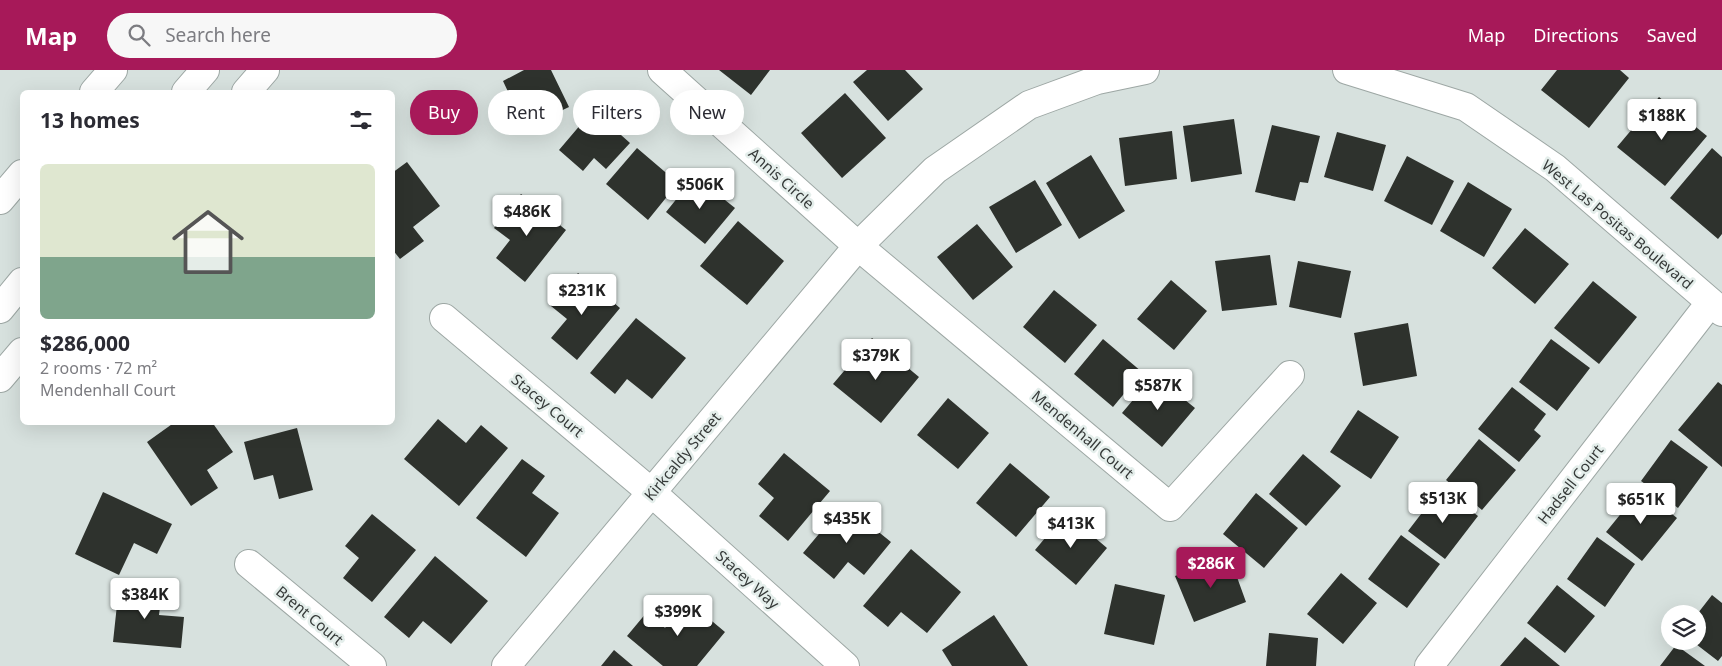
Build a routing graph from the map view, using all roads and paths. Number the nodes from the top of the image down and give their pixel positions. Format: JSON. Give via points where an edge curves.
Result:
{"nodes":[{"id":1,"x":113,"y":70,"type":"edge"},
{"id":2,"x":205,"y":70,"type":"edge"},
{"id":3,"x":265,"y":70,"type":"edge"},
{"id":4,"x":662,"y":70,"type":"edge"},
{"id":5,"x":1145,"y":70,"type":"edge"},
{"id":6,"x":1347,"y":70,"type":"edge"},
{"id":7,"x":96,"y":90,"type":"edge"},
{"id":8,"x":188,"y":90,"type":"edge"},
{"id":9,"x":248,"y":90,"type":"edge"},
{"id":10,"x":20,"y":176,"type":"edge"},
{"id":11,"x":0,"y":200,"type":"edge"},
{"id":12,"x":858,"y":246,"type":"junction"},
{"id":13,"x":20,"y":284,"type":"edge"},
{"id":14,"x":1716,"y":307,"type":"edge"},
{"id":15,"x":0,"y":309,"type":"edge"},
{"id":16,"x":444,"y":318,"type":"dead end"},
{"id":17,"x":20,"y":354,"type":"edge"},
{"id":18,"x":1290,"y":375,"type":"dead end"},
{"id":19,"x":0,"y":378,"type":"edge"},
{"id":20,"x":652,"y":492,"type":"junction"},
{"id":21,"x":249,"y":564,"type":"dead end"},
{"id":22,"x":372,"y":666,"type":"edge"},
{"id":23,"x":506,"y":666,"type":"edge"},
{"id":24,"x":845,"y":666,"type":"edge"},
{"id":25,"x":1429,"y":666,"type":"edge"}],
"edges":[{"from":1,"to":7,"type":"main road"},
{"from":2,"to":8,"type":"main road"},
{"from":3,"to":9,"type":"main road"},
{"from":4,"to":12,"type":"main road","name":"Annis Circle"},
{"from":5,"to":12,"type":"main road","via":[[1097,80],[1029,105],[935,170]]},
{"from":6,"to":14,"type":"main road","name":"West Las Positas Boulevard","via":[[1466,108],[1555,168]]},
{"from":10,"to":11,"type":"main road"},
{"from":12,"to":18,"type":"main road","name":"Mendenhall Court","via":[[1170,507]]},
{"from":12,"to":20,"type":"main road","name":"Kirkcaldy Street"},
{"from":13,"to":15,"type":"main road"},
{"from":14,"to":25,"type":"main road","name":"Hadsell Court"},
{"from":16,"to":20,"type":"main road","name":"Stacey Court"},
{"from":17,"to":19,"type":"main road"},
{"from":20,"to":23,"type":"main road","name":"Kirkcaldy Street"},
{"from":20,"to":24,"type":"main road","name":"Stacey Way"},
{"from":21,"to":22,"type":"main road","name":"Brent Court"}]}
